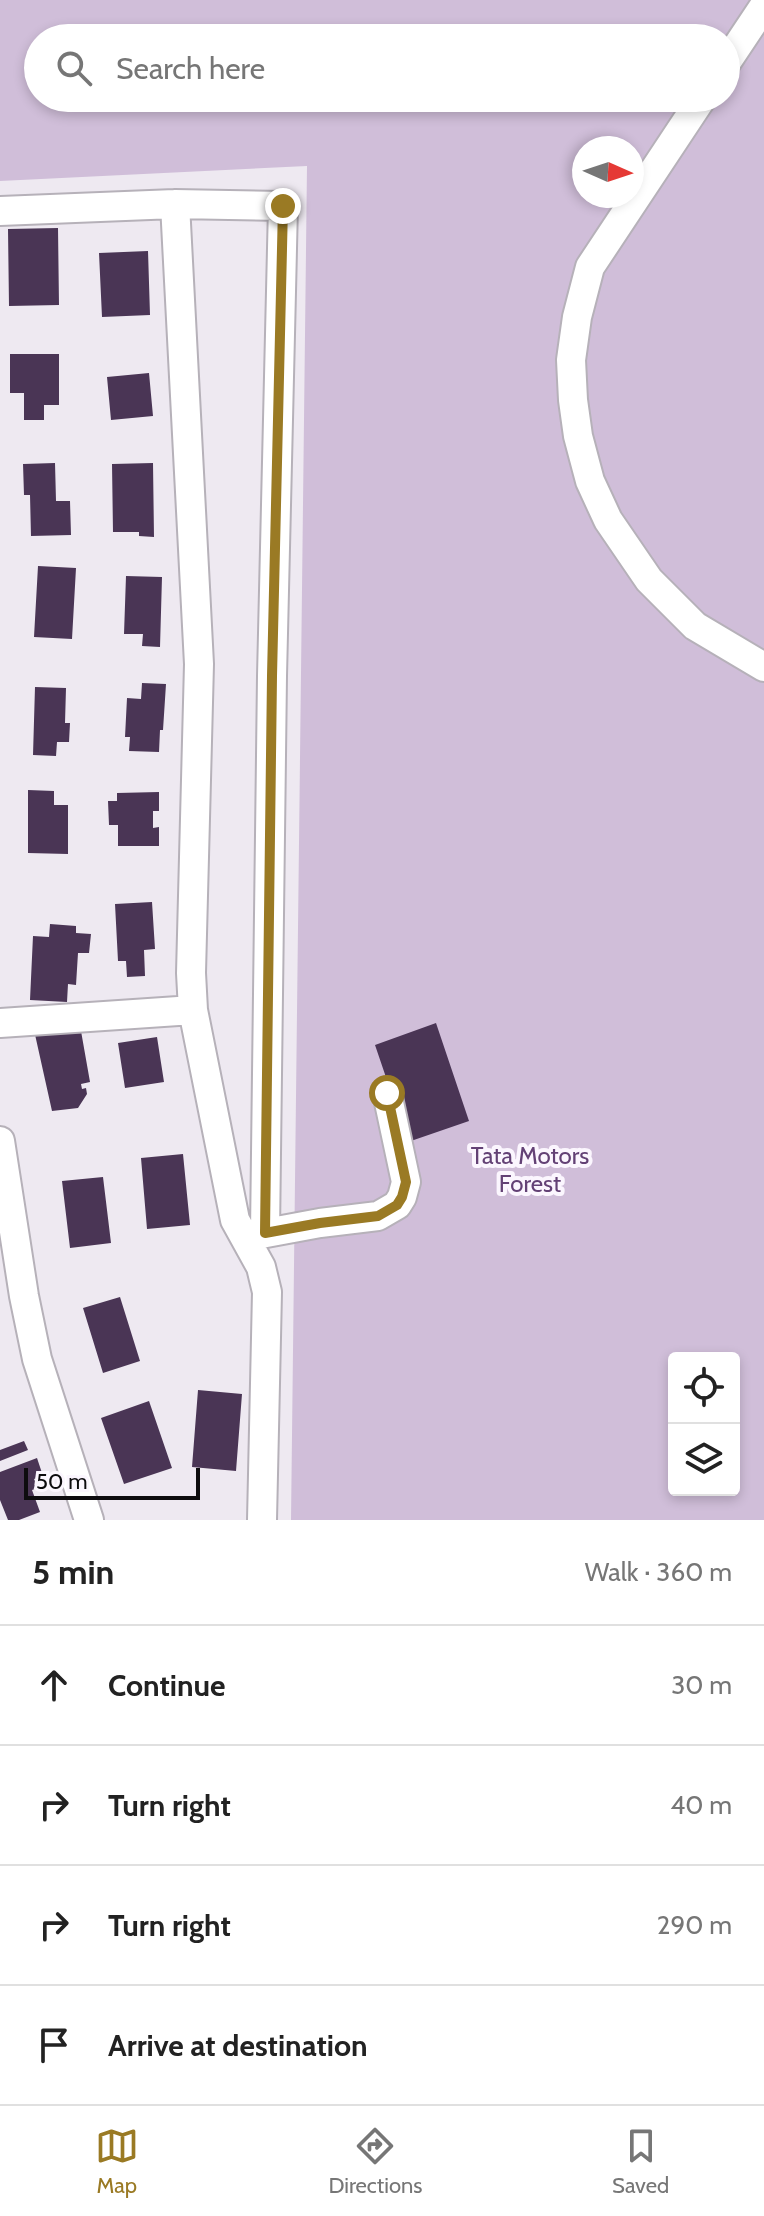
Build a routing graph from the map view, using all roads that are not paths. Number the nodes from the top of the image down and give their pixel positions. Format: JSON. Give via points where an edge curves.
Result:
{"nodes":[{"id":1,"x":764,"y":6,"type":"edge"},
{"id":2,"x":740,"y":42,"type":"edge"},
{"id":3,"x":693,"y":112,"type":"edge"},
{"id":4,"x":175,"y":204,"type":"junction"},
{"id":5,"x":0,"y":211,"type":"edge"},
{"id":6,"x":764,"y":667,"type":"edge"},
{"id":7,"x":193,"y":1010,"type":"junction"},
{"id":8,"x":0,"y":1023,"type":"edge"},
{"id":9,"x":387,"y":1093,"type":"dead end"},
{"id":10,"x":0,"y":1141,"type":"edge"},
{"id":11,"x":255,"y":1235,"type":"junction"},
{"id":12,"x":89,"y":1520,"type":"edge"},
{"id":13,"x":262,"y":1520,"type":"edge"}],
"edges":[{"from":1,"to":2,"type":"street"},
{"from":3,"to":6,"type":"street","via":[[590,267],[571,360],[573,400],[590,481],[608,520],[649,580],[695,626]]},
{"from":4,"to":5,"type":"street"},
{"from":4,"to":7,"type":"street","via":[[199,664]]},
{"from":4,"to":11,"type":"street","via":[[283,206]]},
{"from":7,"to":8,"type":"street"},
{"from":7,"to":11,"type":"street","via":[[235,1220]]},
{"from":9,"to":11,"type":"street","via":[[406,1182],[397,1205],[378,1216]]},
{"from":10,"to":12,"type":"street","via":[[37,1359]]},
{"from":11,"to":13,"type":"street","via":[[267,1292]]}]}
